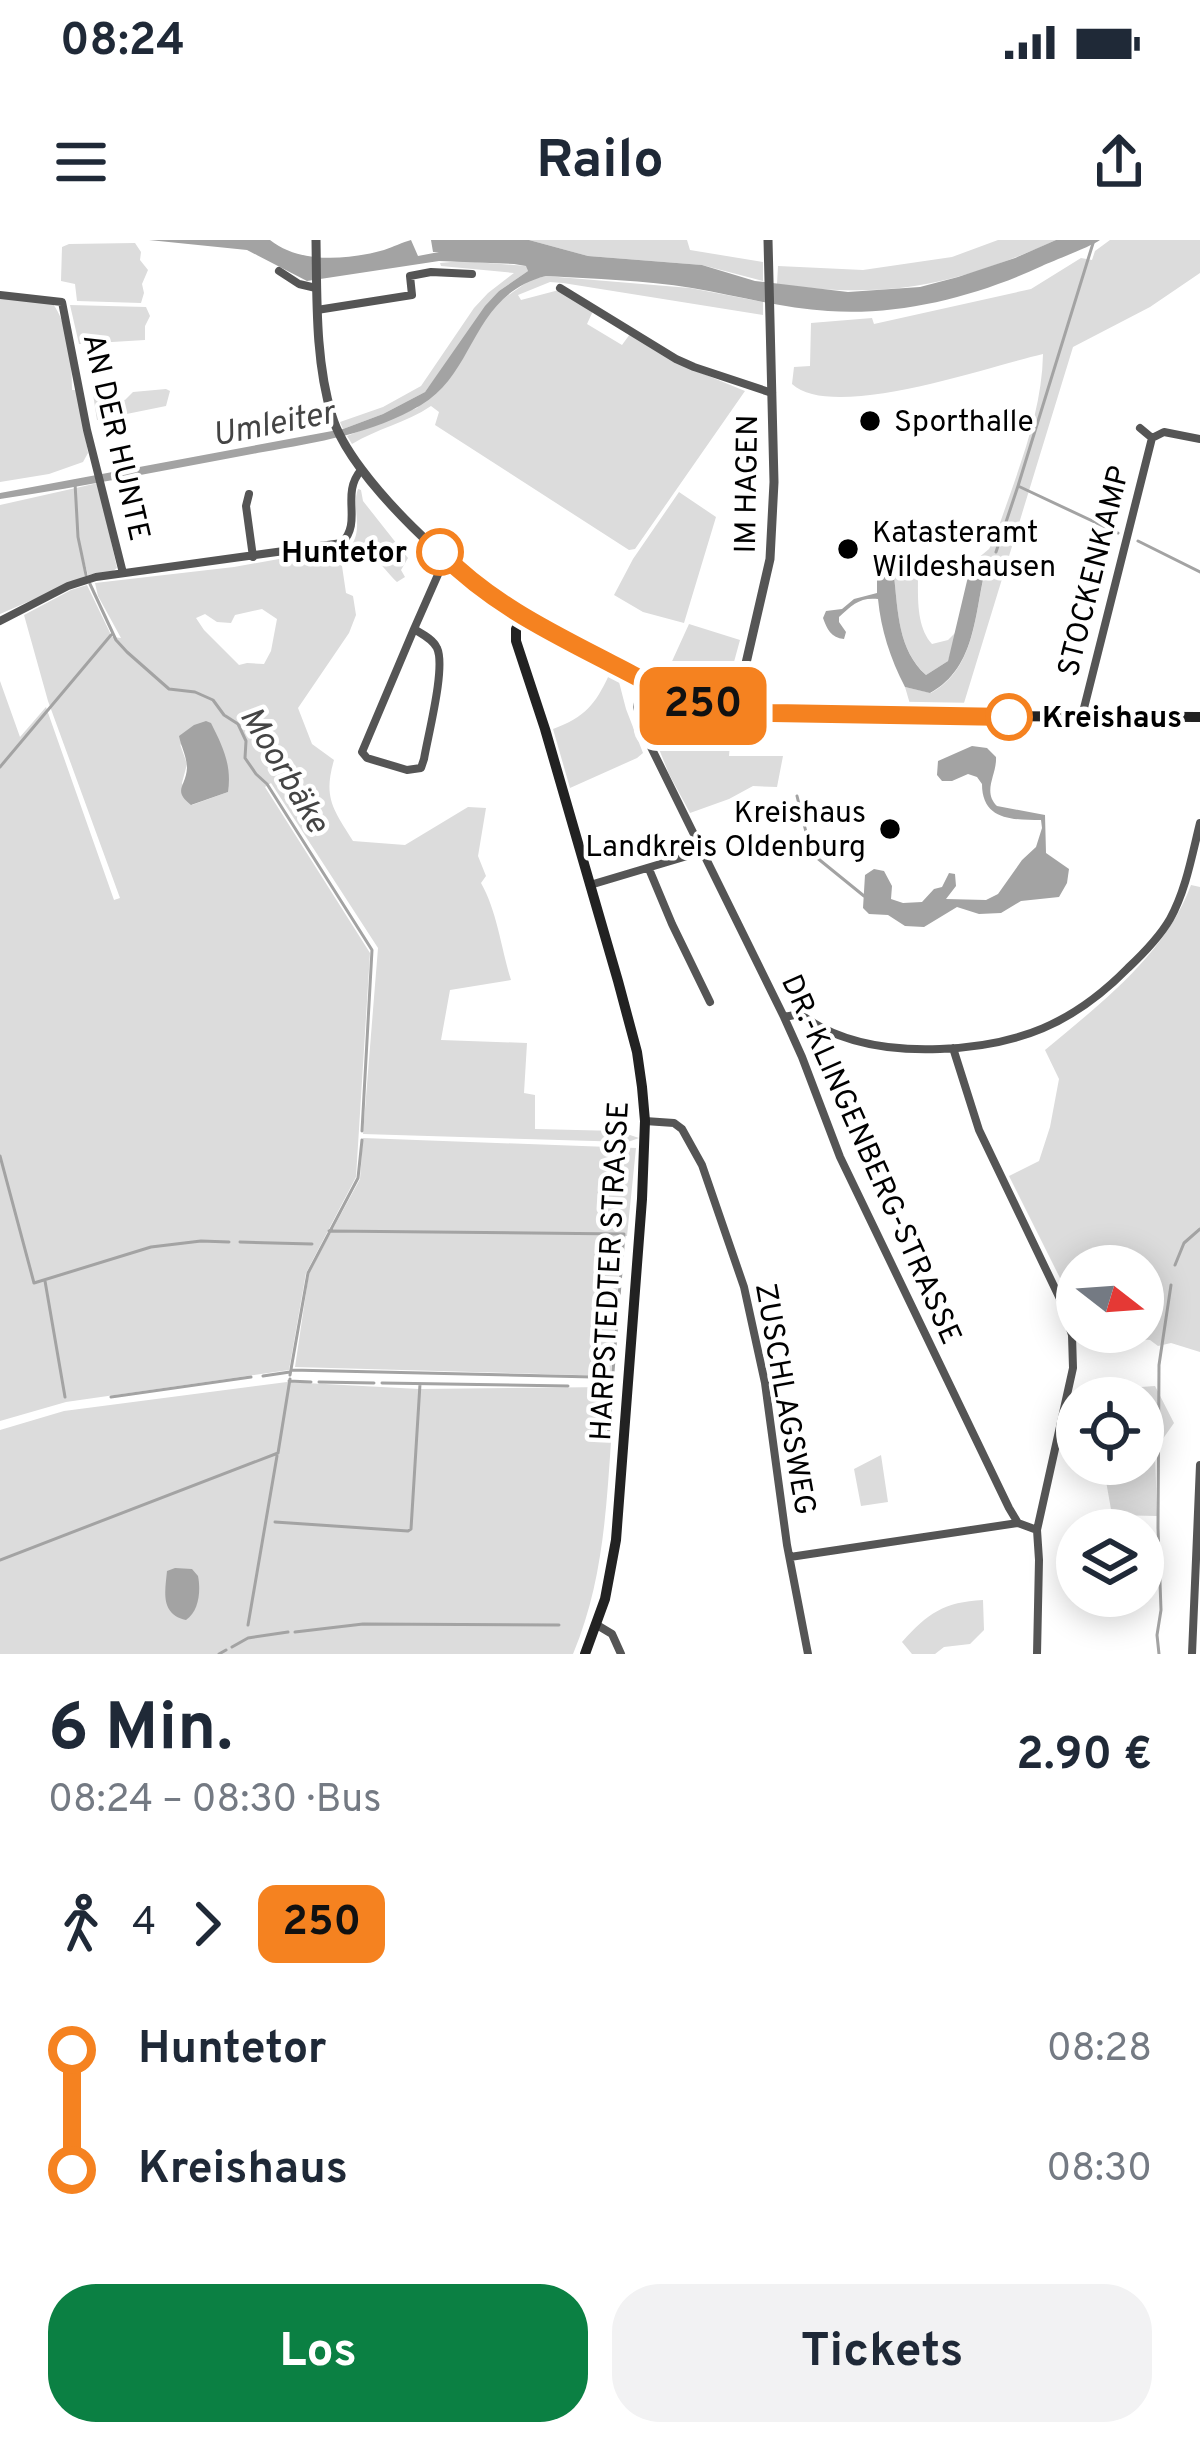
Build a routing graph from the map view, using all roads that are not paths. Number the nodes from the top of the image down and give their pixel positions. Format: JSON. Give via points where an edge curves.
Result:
{"nodes":[{"id":1,"x":316,"y":240,"type":"edge"},
{"id":2,"x":768,"y":240,"type":"edge"},
{"id":3,"x":279,"y":272,"type":"dead end"},
{"id":4,"x":472,"y":274,"type":"dead end"},
{"id":5,"x":316,"y":284,"type":"junction"},
{"id":6,"x":560,"y":288,"type":"dead end"},
{"id":7,"x":0,"y":295,"type":"edge"},
{"id":8,"x":317,"y":310,"type":"junction"},
{"id":9,"x":772,"y":393,"type":"junction"},
{"id":10,"x":1139,"y":428,"type":"dead end"},
{"id":11,"x":1151,"y":438,"type":"junction"},
{"id":12,"x":1200,"y":439,"type":"edge"},
{"id":13,"x":361,"y":470,"type":"junction"},
{"id":14,"x":249,"y":494,"type":"dead end"},
{"id":15,"x":253,"y":557,"type":"junction"},
{"id":16,"x":448,"y":560,"type":"junction"},
{"id":17,"x":123,"y":573,"type":"junction"},
{"id":18,"x":522,"y":616,"type":"junction"},
{"id":19,"x":0,"y":621,"type":"edge"},
{"id":20,"x":414,"y":629,"type":"junction"},
{"id":21,"x":748,"y":662,"type":"junction"},
{"id":22,"x":643,"y":680,"type":"junction"},
{"id":23,"x":735,"y":711,"type":"junction"},
{"id":24,"x":772,"y":713,"type":"junction"},
{"id":25,"x":1082,"y":716,"type":"junction"},
{"id":26,"x":1200,"y":717,"type":"edge"},
{"id":27,"x":422,"y":767,"type":"junction"},
{"id":28,"x":433,"y":770,"type":"dead end"},
{"id":29,"x":1200,"y":823,"type":"edge"},
{"id":30,"x":704,"y":851,"type":"junction"},
{"id":31,"x":649,"y":869,"type":"junction"},
{"id":32,"x":590,"y":885,"type":"junction"},
{"id":33,"x":710,"y":1002,"type":"dead end"},
{"id":34,"x":784,"y":1017,"type":"junction"},
{"id":35,"x":953,"y":1048,"type":"junction"},
{"id":36,"x":645,"y":1121,"type":"junction"},
{"id":37,"x":1200,"y":1466,"type":"edge"},
{"id":38,"x":1018,"y":1523,"type":"junction"},
{"id":39,"x":1036,"y":1530,"type":"junction"},
{"id":40,"x":790,"y":1557,"type":"junction"},
{"id":41,"x":597,"y":1625,"type":"junction"},
{"id":42,"x":585,"y":1654,"type":"edge"},
{"id":43,"x":621,"y":1654,"type":"edge"},
{"id":44,"x":808,"y":1654,"type":"edge"},
{"id":45,"x":1036,"y":1654,"type":"edge"},
{"id":46,"x":1192,"y":1654,"type":"edge"}],
"edges":[{"from":1,"to":5,"type":"street"},
{"from":2,"to":9,"type":"street","name":"IM HAGEN"},
{"from":3,"to":5,"type":"street"},
{"from":4,"to":8,"type":"street","via":[[410,276],[412,295]]},
{"from":5,"to":8,"type":"street"},
{"from":6,"to":9,"type":"street","via":[[676,359]]},
{"from":7,"to":17,"type":"street","name":"AN DER HUNTE","via":[[62,302]]},
{"from":8,"to":13,"type":"street","via":[[334,423]]},
{"from":9,"to":21,"type":"street","name":"IM HAGEN","via":[[770,559]]},
{"from":10,"to":11,"type":"street","name":"STOCKENKAMP"},
{"from":11,"to":12,"type":"street","name":"STOCKENKAMP","via":[[1163,432]]},
{"from":11,"to":25,"type":"street","name":"STOCKENKAMP"},
{"from":13,"to":15,"type":"street","via":[[350,491],[350,537]]},
{"from":13,"to":16,"type":"street"},
{"from":14,"to":15,"type":"street"},
{"from":15,"to":17,"type":"street"},
{"from":16,"to":18,"type":"street"},
{"from":16,"to":20,"type":"street"},
{"from":17,"to":19,"type":"street","via":[[68,586]]},
{"from":18,"to":22,"type":"main road"},
{"from":18,"to":32,"type":"main road","name":"HARPSTEDTER STRASSE","via":[[516,641]]},
{"from":20,"to":27,"type":"street","via":[[439,651]]},
{"from":20,"to":27,"type":"street","via":[[362,752],[407,770]]},
{"from":21,"to":23,"type":"street","name":"IM HAGEN"},
{"from":21,"to":24,"type":"street","via":[[748,683]]},
{"from":22,"to":23,"type":"main road"},
{"from":22,"to":30,"type":"street","name":"DR.-KLINGENBERG-STRASSE","via":[[637,706],[646,737]]},
{"from":23,"to":24,"type":"main road"},
{"from":24,"to":25,"type":"main road"},
{"from":25,"to":26,"type":"main road"},
{"from":27,"to":28,"type":"street"},
{"from":29,"to":35,"type":"street","via":[[1168,921],[1111,986],[1028,1035]]},
{"from":30,"to":31,"type":"street"},
{"from":30,"to":34,"type":"street","name":"DR.-KLINGENBERG-STRASSE"},
{"from":31,"to":32,"type":"street"},
{"from":31,"to":33,"type":"street"},
{"from":32,"to":36,"type":"main road","name":"HARPSTEDTER STRASSE","via":[[638,1052]]},
{"from":34,"to":35,"type":"street","via":[[800,1014],[874,1046]]},
{"from":34,"to":38,"type":"street","name":"DR.-KLINGENBERG-STRASSE","via":[[840,1157]]},
{"from":35,"to":39,"type":"street","via":[[979,1130],[1072,1335],[1072,1379]]},
{"from":36,"to":40,"type":"street","name":"ZUSCHLAGSWEG","via":[[682,1129],[715,1198],[765,1383]]},
{"from":36,"to":41,"type":"main road","name":"HARPSTEDTER STRASSE","via":[[616,1540]]},
{"from":37,"to":46,"type":"street"},
{"from":38,"to":39,"type":"street"},
{"from":38,"to":40,"type":"street"},
{"from":39,"to":45,"type":"street"},
{"from":40,"to":44,"type":"street","name":"ZUSCHLAGSWEG"},
{"from":41,"to":42,"type":"main road","name":"HARPSTEDTER STRASSE"},
{"from":41,"to":43,"type":"street"}]}
